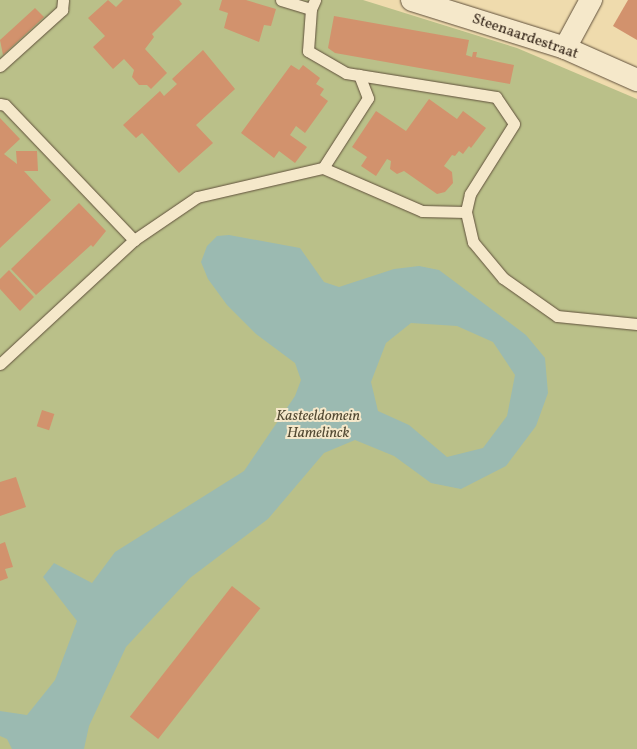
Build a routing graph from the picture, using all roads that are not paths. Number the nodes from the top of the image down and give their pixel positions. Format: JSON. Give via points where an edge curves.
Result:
{"nodes":[{"id":1,"x":63,"y":0,"type":"edge"},
{"id":2,"x":281,"y":0,"type":"edge"},
{"id":3,"x":412,"y":0,"type":"edge"},
{"id":4,"x":591,"y":0,"type":"edge"},
{"id":5,"x":313,"y":4,"type":"edge"},
{"id":6,"x":565,"y":48,"type":"junction"},
{"id":7,"x":0,"y":66,"type":"edge"},
{"id":8,"x":359,"y":75,"type":"junction"},
{"id":9,"x":637,"y":80,"type":"edge"},
{"id":10,"x":0,"y":104,"type":"edge"},
{"id":11,"x":323,"y":168,"type":"junction"},
{"id":12,"x":466,"y":212,"type":"junction"},
{"id":13,"x":134,"y":240,"type":"junction"},
{"id":14,"x":637,"y":324,"type":"edge"},
{"id":15,"x":0,"y":364,"type":"edge"}],
"edges":[{"from":1,"to":7,"type":"lane","via":[[62,10]]},
{"from":2,"to":5,"type":"lane"},
{"from":3,"to":6,"type":"street","name":"Steenaardestraat"},
{"from":4,"to":6,"type":"street"},
{"from":5,"to":8,"type":"lane","via":[[308,51],[346,73]]},
{"from":6,"to":9,"type":"street","name":"Steenaardestraat"},
{"from":8,"to":11,"type":"lane","via":[[368,98]]},
{"from":8,"to":12,"type":"lane","via":[[496,97],[514,124],[470,194]]},
{"from":10,"to":13,"type":"lane","via":[[5,105]]},
{"from":11,"to":12,"type":"lane","via":[[422,211]]},
{"from":11,"to":13,"type":"lane","via":[[197,197]]},
{"from":12,"to":14,"type":"lane","via":[[473,242],[503,278],[533,301],[557,316]]},
{"from":13,"to":15,"type":"lane"}]}
